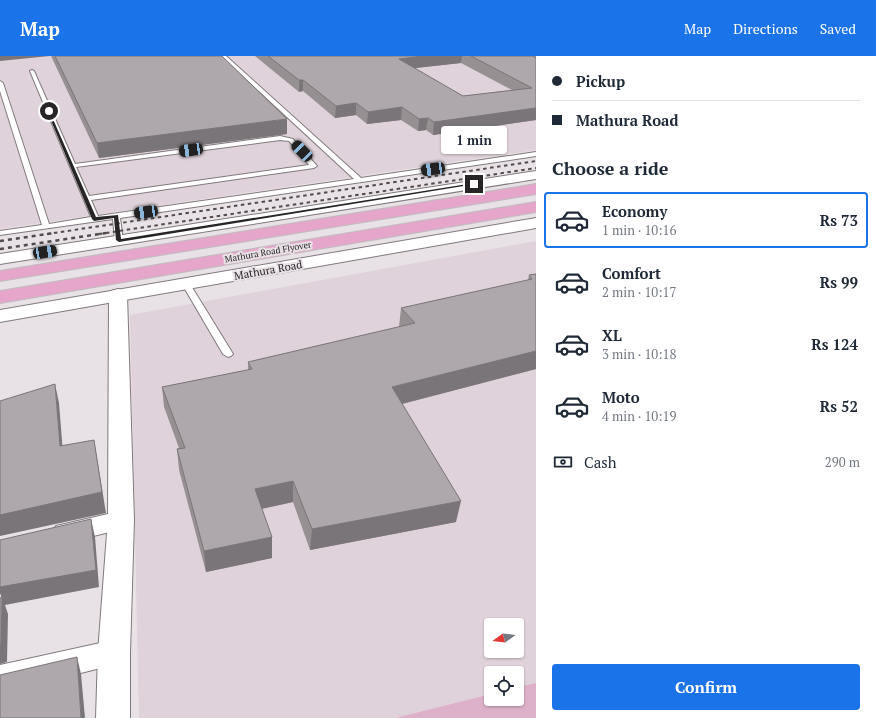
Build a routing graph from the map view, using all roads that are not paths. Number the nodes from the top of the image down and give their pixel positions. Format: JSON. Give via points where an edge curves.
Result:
{"nodes":[{"id":1,"x":224,"y":56,"type":"edge"},
{"id":2,"x":32,"y":70,"type":"dead end"},
{"id":3,"x":0,"y":82,"type":"edge"},
{"id":4,"x":536,"y":154,"type":"edge"},
{"id":5,"x":72,"y":166,"type":"junction"},
{"id":6,"x":536,"y":174,"type":"edge"},
{"id":7,"x":359,"y":180,"type":"junction"},
{"id":8,"x":536,"y":189,"type":"edge"},
{"id":9,"x":86,"y":199,"type":"junction"},
{"id":10,"x":536,"y":207,"type":"edge"},
{"id":11,"x":116,"y":216,"type":"junction"},
{"id":12,"x":94,"y":219,"type":"junction"},
{"id":13,"x":536,"y":223,"type":"edge"},
{"id":14,"x":46,"y":226,"type":"junction"},
{"id":15,"x":0,"y":233,"type":"edge"},
{"id":16,"x":119,"y":240,"type":"junction"},
{"id":17,"x":0,"y":259,"type":"edge"},
{"id":18,"x":0,"y":276,"type":"edge"},
{"id":19,"x":186,"y":284,"type":"junction"},
{"id":20,"x":118,"y":295,"type":"junction"},
{"id":21,"x":0,"y":297,"type":"edge"},
{"id":22,"x":0,"y":316,"type":"edge"},
{"id":23,"x":228,"y":354,"type":"dead end"},
{"id":24,"x":121,"y":520,"type":"junction"},
{"id":25,"x":46,"y":538,"type":"edge"},
{"id":26,"x":114,"y":653,"type":"junction"},
{"id":27,"x":0,"y":679,"type":"edge"},
{"id":28,"x":113,"y":718,"type":"edge"}],
"edges":[{"from":1,"to":7,"type":"lane"},
{"from":2,"to":5,"type":"lane"},
{"from":3,"to":14,"type":"lane"},
{"from":4,"to":7,"type":"lane"},
{"from":5,"to":9,"type":"lane"},
{"from":5,"to":9,"type":"lane","via":[[280,138],[291,140],[314,166]]},
{"from":6,"to":16,"type":"main road"},
{"from":7,"to":11,"type":"lane"},
{"from":8,"to":18,"type":"highway","name":"Mathura Road Flyover"},
{"from":9,"to":12,"type":"lane"},
{"from":10,"to":21,"type":"highway","name":"Mathura Road Flyover"},
{"from":11,"to":12,"type":"lane"},
{"from":11,"to":16,"type":"lane"},
{"from":12,"to":14,"type":"lane"},
{"from":13,"to":19,"type":"main road","name":"Mathura Road"},
{"from":14,"to":15,"type":"lane"},
{"from":16,"to":17,"type":"main road"},
{"from":19,"to":20,"type":"main road","name":"Mathura Road"},
{"from":19,"to":23,"type":"lane"},
{"from":20,"to":22,"type":"main road","name":"Mathura Road"},
{"from":20,"to":24,"type":"main road"},
{"from":24,"to":25,"type":"street"},
{"from":24,"to":26,"type":"main road"},
{"from":26,"to":27,"type":"street"},
{"from":26,"to":28,"type":"main road"}]}
